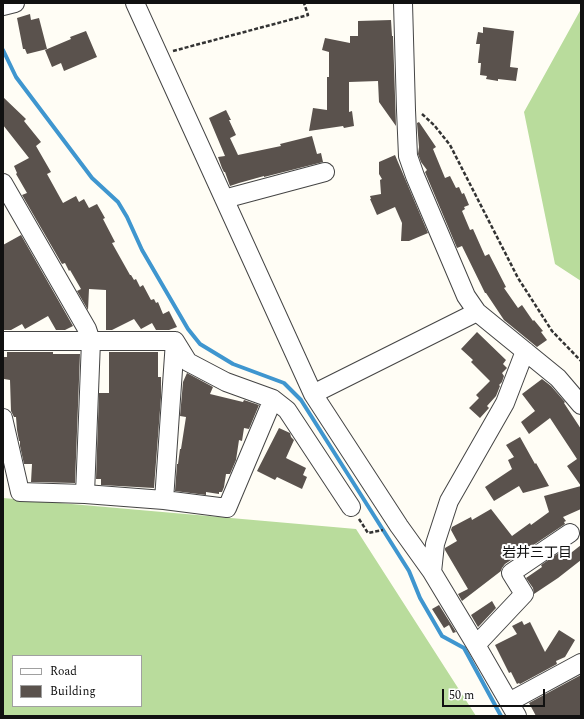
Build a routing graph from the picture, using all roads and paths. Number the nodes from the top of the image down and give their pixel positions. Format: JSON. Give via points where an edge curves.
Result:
{"nodes":[{"id":1,"x":135,"y":3,"type":"edge"},
{"id":2,"x":304,"y":3,"type":"edge"},
{"id":3,"x":403,"y":3,"type":"edge"},
{"id":4,"x":159,"y":54,"type":"junction"},
{"id":5,"x":406,"y":110,"type":"junction"},
{"id":6,"x":325,"y":172,"type":"dead end"},
{"id":7,"x":3,"y":183,"type":"edge"},
{"id":8,"x":224,"y":199,"type":"junction"},
{"id":9,"x":477,"y":312,"type":"junction"},
{"id":10,"x":3,"y":341,"type":"edge"},
{"id":11,"x":91,"y":341,"type":"junction"},
{"id":12,"x":175,"y":342,"type":"junction"},
{"id":13,"x":525,"y":351,"type":"junction"},
{"id":14,"x":581,"y":361,"type":"edge"},
{"id":15,"x":314,"y":394,"type":"junction"},
{"id":16,"x":273,"y":399,"type":"junction"},
{"id":17,"x":581,"y":405,"type":"edge"},
{"id":18,"x":3,"y":418,"type":"edge"},
{"id":19,"x":85,"y":494,"type":"junction"},
{"id":20,"x":164,"y":500,"type":"junction"},
{"id":21,"x":351,"y":507,"type":"joint"},
{"id":22,"x":374,"y":531,"type":"dead end"},
{"id":23,"x":570,"y":533,"type":"dead end"},
{"id":24,"x":432,"y":572,"type":"junction"},
{"id":25,"x":476,"y":645,"type":"junction"},
{"id":26,"x":581,"y":663,"type":"edge"},
{"id":27,"x":513,"y":709,"type":"edge"}],
"edges":[{"from":1,"to":4,"type":"street"},
{"from":2,"to":4,"type":"path","via":[[308,15]]},
{"from":3,"to":5,"type":"street"},
{"from":4,"to":8,"type":"street"},
{"from":5,"to":9,"type":"street","via":[[408,156],[414,176],[466,296]]},
{"from":5,"to":14,"type":"path","via":[[423,115],[450,145],[518,278],[552,331]]},
{"from":6,"to":8,"type":"street"},
{"from":7,"to":11,"type":"street","via":[[87,329]]},
{"from":8,"to":15,"type":"street"},
{"from":9,"to":13,"type":"street"},
{"from":9,"to":15,"type":"street"},
{"from":10,"to":11,"type":"street"},
{"from":11,"to":12,"type":"street"},
{"from":11,"to":19,"type":"street"},
{"from":12,"to":16,"type":"street","via":[[188,362],[226,382]]},
{"from":12,"to":20,"type":"street"},
{"from":13,"to":17,"type":"street","via":[[558,378]]},
{"from":13,"to":24,"type":"street","via":[[505,403],[449,501],[435,544]]},
{"from":15,"to":24,"type":"street","via":[[399,526]]},
{"from":16,"to":20,"type":"street","via":[[227,508]]},
{"from":16,"to":21,"type":"street","via":[[287,410]]},
{"from":18,"to":19,"type":"street","via":[[20,492]]},
{"from":19,"to":20,"type":"street"},
{"from":21,"to":22,"type":"path","via":[[368,533]]},
{"from":23,"to":25,"type":"street","via":[[511,573],[524,594]]},
{"from":24,"to":25,"type":"street"},
{"from":25,"to":27,"type":"street"},
{"from":26,"to":27,"type":"street"}]}
